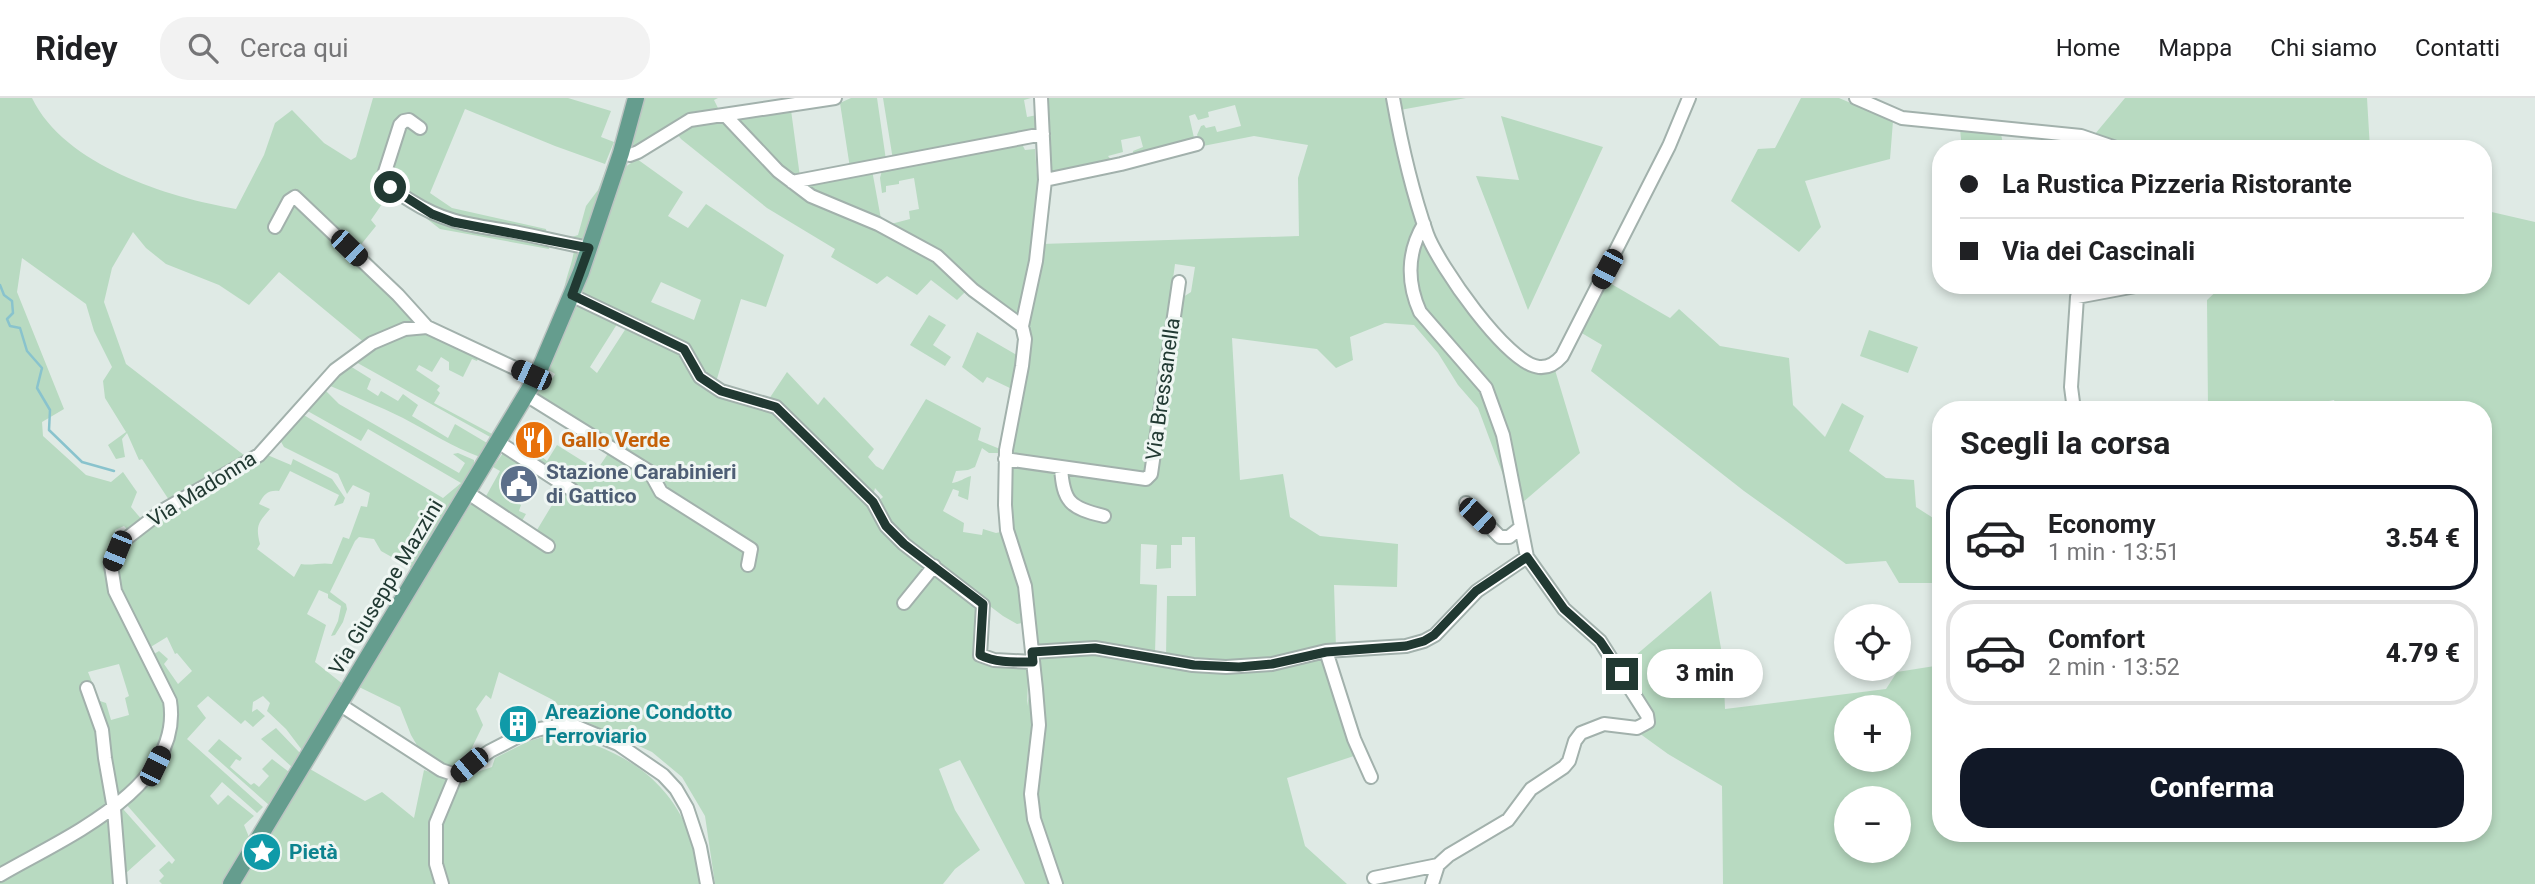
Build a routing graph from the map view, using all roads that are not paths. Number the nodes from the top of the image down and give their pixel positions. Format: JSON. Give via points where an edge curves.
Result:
{"nodes":[{"id":1,"x":636,"y":98,"type":"edge"},
{"id":2,"x":835,"y":98,"type":"edge"},
{"id":3,"x":1041,"y":98,"type":"edge"},
{"id":4,"x":1393,"y":98,"type":"edge"},
{"id":5,"x":1689,"y":98,"type":"edge"},
{"id":6,"x":1856,"y":98,"type":"edge"},
{"id":7,"x":724,"y":114,"type":"junction"},
{"id":8,"x":420,"y":128,"type":"dead end"},
{"id":9,"x":1043,"y":134,"type":"junction"},
{"id":10,"x":2093,"y":140,"type":"edge"},
{"id":11,"x":1197,"y":144,"type":"dead end"},
{"id":12,"x":621,"y":153,"type":"junction"},
{"id":13,"x":1408,"y":166,"type":"junction"},
{"id":14,"x":1045,"y":180,"type":"junction"},
{"id":15,"x":792,"y":182,"type":"junction"},
{"id":16,"x":1424,"y":224,"type":"junction"},
{"id":17,"x":275,"y":227,"type":"dead end"},
{"id":18,"x":1416,"y":238,"type":"junction"},
{"id":19,"x":589,"y":248,"type":"junction"},
{"id":20,"x":1180,"y":282,"type":"dead end"},
{"id":21,"x":2093,"y":294,"type":"edge"},
{"id":22,"x":572,"y":295,"type":"junction"},
{"id":23,"x":1022,"y":326,"type":"junction"},
{"id":24,"x":427,"y":327,"type":"junction"},
{"id":25,"x":536,"y":378,"type":"junction"},
{"id":26,"x":526,"y":395,"type":"junction"},
{"id":27,"x":2073,"y":401,"type":"edge"},
{"id":28,"x":498,"y":442,"type":"junction"},
{"id":29,"x":1005,"y":459,"type":"junction"},
{"id":30,"x":1061,"y":467,"type":"junction"},
{"id":31,"x":572,"y":490,"type":"dead end"},
{"id":32,"x":468,"y":492,"type":"junction"},
{"id":33,"x":1466,"y":502,"type":"dead end"},
{"id":34,"x":1104,"y":516,"type":"dead end"},
{"id":35,"x":1520,"y":528,"type":"junction"},
{"id":36,"x":548,"y":546,"type":"dead end"},
{"id":37,"x":1527,"y":557,"type":"junction"},
{"id":38,"x":934,"y":566,"type":"junction"},
{"id":39,"x":746,"y":568,"type":"dead end"},
{"id":40,"x":904,"y":603,"type":"dead end"},
{"id":41,"x":1326,"y":652,"type":"junction"},
{"id":42,"x":1033,"y":657,"type":"junction"},
{"id":43,"x":87,"y":688,"type":"dead end"},
{"id":44,"x":339,"y":704,"type":"junction"},
{"id":45,"x":456,"y":775,"type":"junction"},
{"id":46,"x":1371,"y":777,"type":"dead end"},
{"id":47,"x":114,"y":809,"type":"junction"},
{"id":48,"x":1438,"y":865,"type":"junction"},
{"id":49,"x":0,"y":875,"type":"edge"},
{"id":50,"x":1374,"y":878,"type":"dead end"},
{"id":51,"x":120,"y":884,"type":"edge"},
{"id":52,"x":231,"y":884,"type":"edge"},
{"id":53,"x":442,"y":884,"type":"edge"},
{"id":54,"x":707,"y":884,"type":"edge"},
{"id":55,"x":1056,"y":884,"type":"edge"},
{"id":56,"x":1432,"y":884,"type":"edge"}],
"edges":[{"from":1,"to":12,"type":"main road","name":"Via Giuseppe Mazzini"},
{"from":2,"to":7,"type":"street"},
{"from":3,"to":9,"type":"street"},
{"from":4,"to":13,"type":"street"},
{"from":5,"to":16,"type":"street","via":[[1562,356],[1548,367],[1523,360],[1473,308],[1438,258]]},
{"from":6,"to":10,"type":"street","via":[[1910,119]]},
{"from":7,"to":12,"type":"street","via":[[690,120],[638,152]]},
{"from":7,"to":15,"type":"street"},
{"from":8,"to":19,"type":"street","via":[[409,120],[400,125],[386,167],[390,187],[453,222]]},
{"from":9,"to":14,"type":"street"},
{"from":9,"to":15,"type":"street"},
{"from":11,"to":14,"type":"street"},
{"from":12,"to":19,"type":"main road","name":"Via Giuseppe Mazzini"},
{"from":13,"to":16,"type":"street"},
{"from":13,"to":18,"type":"street"},
{"from":14,"to":23,"type":"street","via":[[1036,261]]},
{"from":15,"to":23,"type":"street","via":[[811,196],[878,224],[937,256]]},
{"from":16,"to":18,"type":"street"},
{"from":17,"to":24,"type":"street","via":[[295,197]]},
{"from":18,"to":35,"type":"street","via":[[1410,266],[1414,297],[1420,312],[1486,388],[1503,435]]},
{"from":19,"to":22,"type":"main road","name":"Via Giuseppe Mazzini"},
{"from":20,"to":30,"type":"street","name":"Via Bressanella","via":[[1151,474],[1146,478]]},
{"from":21,"to":27,"type":"street","via":[[2077,297]]},
{"from":22,"to":25,"type":"main road","name":"Via Giuseppe Mazzini"},
{"from":22,"to":38,"type":"street","via":[[684,349],[700,377],[721,391],[776,407],[873,502],[886,526]]},
{"from":23,"to":29,"type":"street","via":[[1022,366]]},
{"from":24,"to":25,"type":"street"},
{"from":24,"to":47,"type":"street","name":"Via Madonna","via":[[405,328],[372,343],[335,370],[259,455],[163,511],[117,551],[111,566],[114,591],[170,701],[173,716],[155,766]]},
{"from":25,"to":26,"type":"main road","name":"Via Giuseppe Mazzini"},
{"from":26,"to":28,"type":"main road","name":"Via Giuseppe Mazzini"},
{"from":26,"to":39,"type":"street","via":[[650,472],[661,492],[751,549]]},
{"from":28,"to":31,"type":"street"},
{"from":28,"to":32,"type":"main road","name":"Via Giuseppe Mazzini"},
{"from":29,"to":30,"type":"street","name":"Via Bressanella"},
{"from":29,"to":42,"type":"street","via":[[1007,530],[1025,586]]},
{"from":30,"to":34,"type":"street","via":[[1062,490],[1069,501],[1083,511]]},
{"from":32,"to":36,"type":"street","name":"Via Giuseppe Mazzini"},
{"from":32,"to":44,"type":"main road","name":"Via Giuseppe Mazzini"},
{"from":33,"to":35,"type":"street","via":[[1500,537],[1509,537]]},
{"from":35,"to":37,"type":"street"},
{"from":37,"to":41,"type":"street","via":[[1476,591],[1442,630],[1424,641],[1394,648]]},
{"from":37,"to":48,"type":"street","via":[[1564,609],[1600,641],[1647,715],[1647,722],[1637,728],[1604,724],[1581,733],[1564,767],[1531,789],[1508,820]]},
{"from":38,"to":40,"type":"street"},
{"from":38,"to":42,"type":"street","via":[[983,604],[980,655],[994,660]]},
{"from":41,"to":42,"type":"street","via":[[1272,664],[1226,667],[1095,648]]},
{"from":41,"to":46,"type":"street"},
{"from":42,"to":55,"type":"street","via":[[1039,725],[1031,794],[1034,819]]},
{"from":43,"to":47,"type":"street","via":[[102,730]]},
{"from":44,"to":45,"type":"street","name":"Via Giuseppe Mazzini","via":[[442,771]]},
{"from":44,"to":52,"type":"main road","name":"Via Giuseppe Mazzini"},
{"from":45,"to":53,"type":"street","via":[[436,823],[436,864]]},
{"from":45,"to":54,"type":"street","via":[[489,751],[540,729],[570,724],[618,744],[663,775],[681,796],[700,847]]},
{"from":47,"to":49,"type":"street","name":"Via Madonna"},
{"from":47,"to":51,"type":"street"},
{"from":48,"to":50,"type":"street"},
{"from":48,"to":56,"type":"street"}]}
